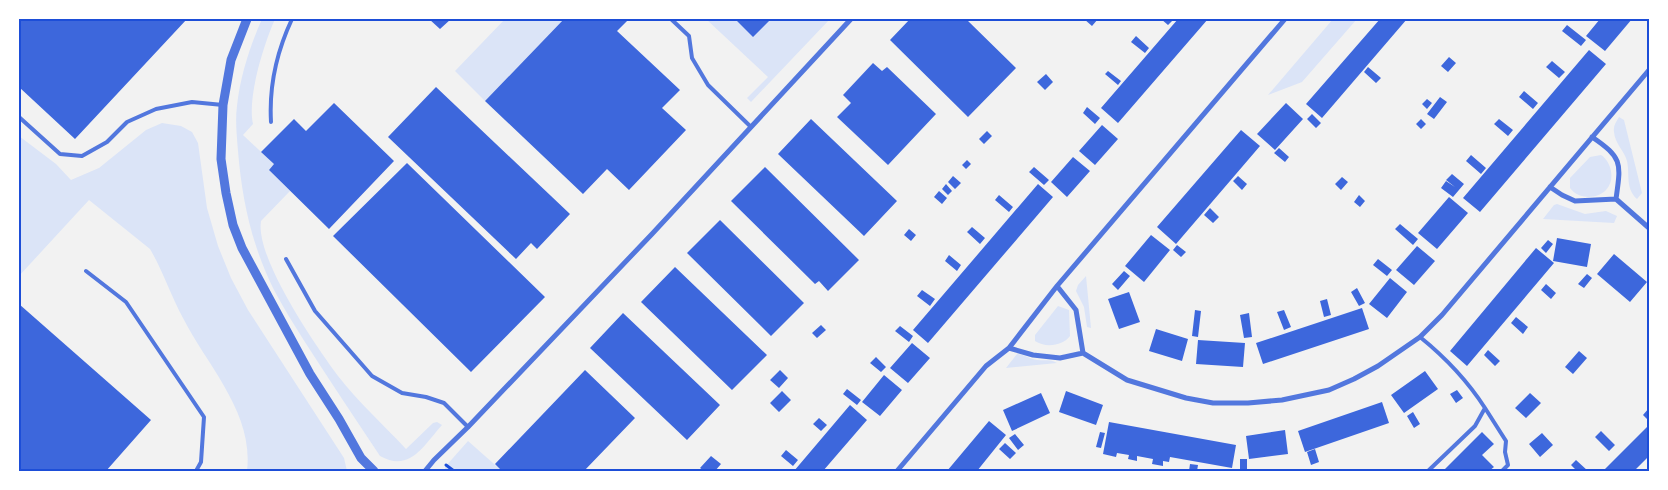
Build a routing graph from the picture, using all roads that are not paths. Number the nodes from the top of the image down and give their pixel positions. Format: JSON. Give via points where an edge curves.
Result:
{"nodes":[{"id":1,"x":247,"y":19,"type":"edge"},
{"id":2,"x":292,"y":19,"type":"edge"},
{"id":3,"x":671,"y":19,"type":"edge"},
{"id":4,"x":851,"y":19,"type":"edge"},
{"id":5,"x":1285,"y":19,"type":"edge"},
{"id":6,"x":1649,"y":70,"type":"edge"},
{"id":7,"x":223,"y":105,"type":"junction"},
{"id":8,"x":19,"y":117,"type":"edge"},
{"id":9,"x":271,"y":122,"type":"dead end"},
{"id":10,"x":751,"y":127,"type":"junction"},
{"id":11,"x":1592,"y":137,"type":"junction"},
{"id":12,"x":1550,"y":187,"type":"junction"},
{"id":13,"x":1616,"y":199,"type":"junction"},
{"id":14,"x":1649,"y":228,"type":"edge"},
{"id":15,"x":286,"y":259,"type":"dead end"},
{"id":16,"x":86,"y":271,"type":"dead end"},
{"id":17,"x":1057,"y":286,"type":"junction"},
{"id":18,"x":1420,"y":337,"type":"junction"},
{"id":19,"x":1009,"y":348,"type":"junction"},
{"id":20,"x":1083,"y":353,"type":"junction"},
{"id":21,"x":1485,"y":408,"type":"junction"},
{"id":22,"x":468,"y":427,"type":"junction"},
{"id":23,"x":196,"y":471,"type":"edge"},
{"id":24,"x":374,"y":471,"type":"edge"},
{"id":25,"x":425,"y":471,"type":"edge"},
{"id":26,"x":897,"y":471,"type":"edge"},
{"id":27,"x":1428,"y":471,"type":"edge"},
{"id":28,"x":1502,"y":471,"type":"edge"}],
"edges":[{"from":1,"to":7,"type":"street","via":[[231,60]]},
{"from":2,"to":9,"type":"lane","via":[[274,72]]},
{"from":3,"to":10,"type":"lane","via":[[689,36],[692,58],[708,85]]},
{"from":4,"to":10,"type":"street"},
{"from":5,"to":17,"type":"street"},
{"from":6,"to":11,"type":"street"},
{"from":7,"to":8,"type":"lane","via":[[192,102],[156,109],[126,122],[107,142],[82,156],[60,154]]},
{"from":7,"to":24,"type":"street","via":[[221,159],[233,226],[242,248],[310,374],[362,458]]},
{"from":10,"to":22,"type":"street"},
{"from":11,"to":12,"type":"street"},
{"from":11,"to":13,"type":"street","via":[[1609,148],[1618,161]]},
{"from":12,"to":13,"type":"street","via":[[1575,201]]},
{"from":12,"to":18,"type":"street"},
{"from":13,"to":14,"type":"street"},
{"from":15,"to":22,"type":"lane","via":[[315,311],[372,376],[402,393],[444,403]]},
{"from":16,"to":23,"type":"lane","via":[[126,302],[204,417],[201,462]]},
{"from":17,"to":19,"type":"street"},
{"from":17,"to":20,"type":"street","via":[[1076,310]]},
{"from":18,"to":20,"type":"street","via":[[1378,366],[1329,390],[1248,403],[1212,403],[1152,389],[1127,380]]},
{"from":18,"to":21,"type":"lane","via":[[1455,368]]},
{"from":19,"to":20,"type":"street","via":[[1060,358]]},
{"from":19,"to":26,"type":"street","via":[[986,366]]},
{"from":21,"to":27,"type":"lane","via":[[1475,426]]},
{"from":21,"to":28,"type":"lane","via":[[1506,441],[1508,465]]},
{"from":22,"to":25,"type":"street"}]}
